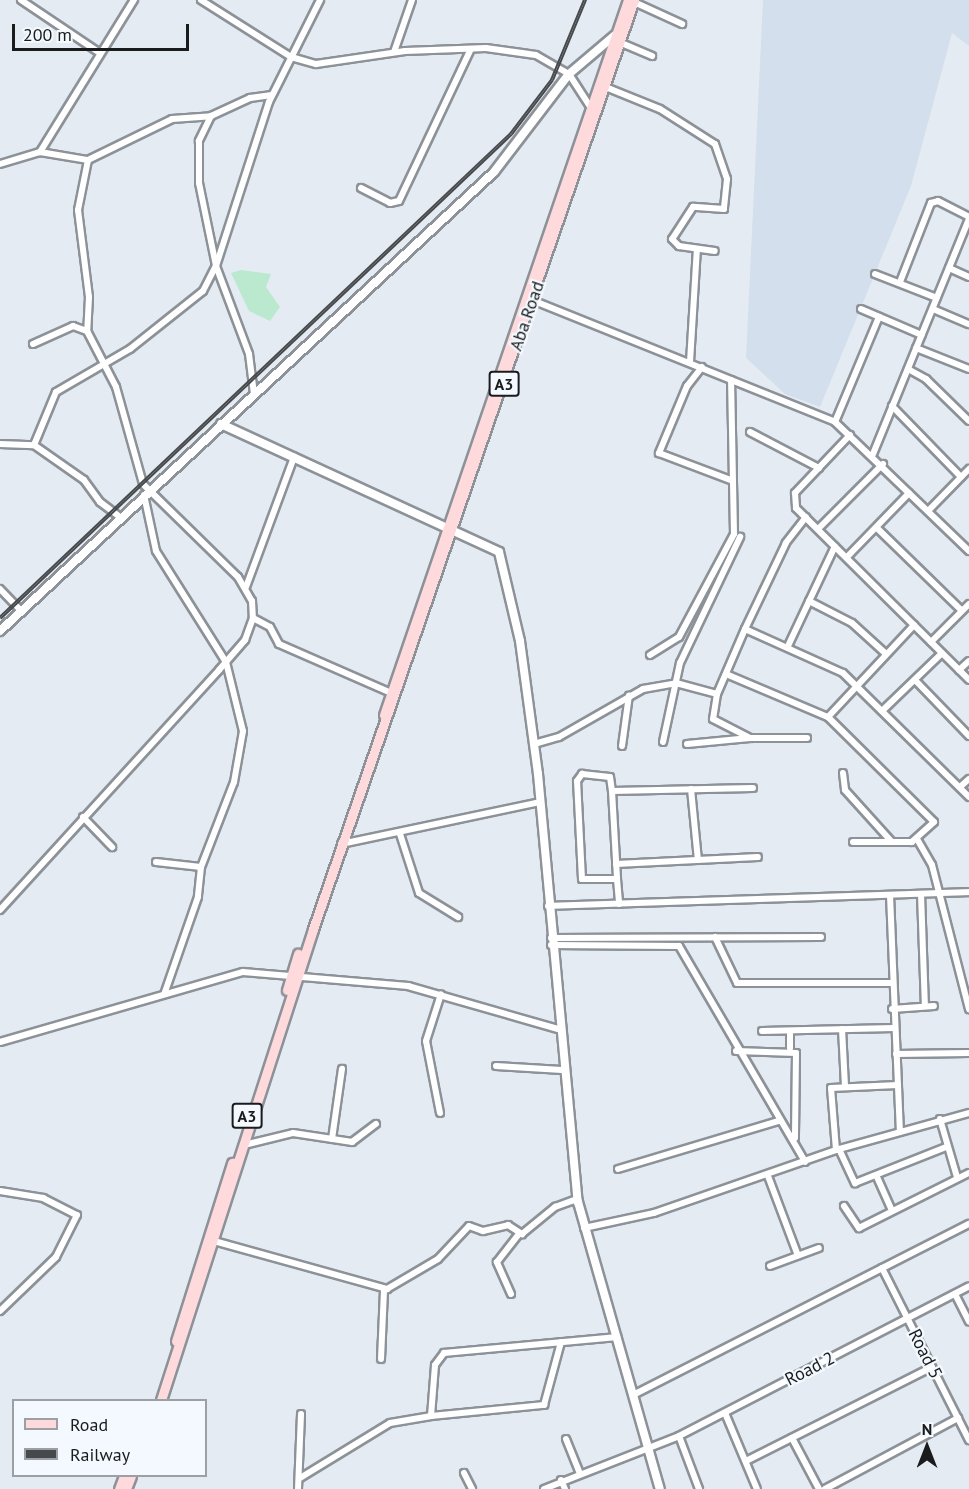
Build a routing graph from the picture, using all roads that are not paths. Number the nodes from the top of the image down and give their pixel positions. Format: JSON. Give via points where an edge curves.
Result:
{"nodes":[{"id":1,"x":21,"y":0,"type":"edge"},
{"id":2,"x":135,"y":0,"type":"edge"},
{"id":3,"x":201,"y":0,"type":"edge"},
{"id":4,"x":320,"y":0,"type":"edge"},
{"id":5,"x":412,"y":0,"type":"edge"},
{"id":6,"x":632,"y":1,"type":"edge"},
{"id":7,"x":682,"y":24,"type":"dead end"},
{"id":8,"x":617,"y":39,"type":"junction"},
{"id":9,"x":471,"y":49,"type":"junction"},
{"id":10,"x":394,"y":52,"type":"junction"},
{"id":11,"x":100,"y":53,"type":"junction"},
{"id":12,"x":652,"y":56,"type":"dead end"},
{"id":13,"x":291,"y":57,"type":"junction"},
{"id":14,"x":569,"y":74,"type":"junction"},
{"id":15,"x":603,"y":86,"type":"junction"},
{"id":16,"x":272,"y":95,"type":"junction"},
{"id":17,"x":589,"y":105,"type":"junction"},
{"id":18,"x":211,"y":116,"type":"junction"},
{"id":19,"x":40,"y":152,"type":"junction"},
{"id":20,"x":88,"y":160,"type":"junction"},
{"id":21,"x":0,"y":164,"type":"edge"},
{"id":22,"x":361,"y":188,"type":"dead end"},
{"id":23,"x":969,"y":218,"type":"edge"},
{"id":24,"x":697,"y":249,"type":"junction"},
{"id":25,"x":715,"y":251,"type":"dead end"},
{"id":26,"x":216,"y":266,"type":"junction"},
{"id":27,"x":949,"y":268,"type":"junction"},
{"id":28,"x":875,"y":274,"type":"dead end"},
{"id":29,"x":969,"y":277,"type":"edge"},
{"id":30,"x":900,"y":282,"type":"junction"},
{"id":31,"x":937,"y":298,"type":"junction"},
{"id":32,"x":530,"y":299,"type":"junction"},
{"id":33,"x":861,"y":309,"type":"dead end"},
{"id":34,"x":933,"y":309,"type":"junction"},
{"id":35,"x":879,"y":317,"type":"junction"},
{"id":36,"x":969,"y":324,"type":"edge"},
{"id":37,"x":87,"y":331,"type":"junction"},
{"id":38,"x":922,"y":335,"type":"junction"},
{"id":39,"x":33,"y":344,"type":"dead end"},
{"id":40,"x":916,"y":348,"type":"junction"},
{"id":41,"x":690,"y":362,"type":"junction"},
{"id":42,"x":105,"y":364,"type":"junction"},
{"id":43,"x":702,"y":368,"type":"junction"},
{"id":44,"x":908,"y":369,"type":"junction"},
{"id":45,"x":969,"y":369,"type":"edge"},
{"id":46,"x":731,"y":380,"type":"junction"},
{"id":47,"x":255,"y":394,"type":"junction"},
{"id":48,"x":891,"y":406,"type":"junction"},
{"id":49,"x":835,"y":422,"type":"junction"},
{"id":50,"x":969,"y":422,"type":"edge"},
{"id":51,"x":221,"y":424,"type":"junction"},
{"id":52,"x":750,"y":432,"type":"dead end"},
{"id":53,"x":850,"y":435,"type":"junction"},
{"id":54,"x":0,"y":444,"type":"edge"},
{"id":55,"x":34,"y":445,"type":"junction"},
{"id":56,"x":873,"y":454,"type":"junction"},
{"id":57,"x":294,"y":458,"type":"junction"},
{"id":58,"x":883,"y":464,"type":"junction"},
{"id":59,"x":819,"y":468,"type":"junction"},
{"id":60,"x":969,"y":469,"type":"edge"},
{"id":61,"x":961,"y":477,"type":"junction"},
{"id":62,"x":733,"y":481,"type":"junction"},
{"id":63,"x":146,"y":493,"type":"junction"},
{"id":64,"x":909,"y":493,"type":"junction"},
{"id":65,"x":928,"y":511,"type":"junction"},
{"id":66,"x":806,"y":517,"type":"junction"},
{"id":67,"x":122,"y":518,"type":"junction"},
{"id":68,"x":818,"y":529,"type":"junction"},
{"id":69,"x":878,"y":529,"type":"junction"},
{"id":70,"x":452,"y":530,"type":"junction"},
{"id":71,"x":740,"y":537,"type":"dead end"},
{"id":72,"x":969,"y":539,"type":"edge"},
{"id":73,"x":963,"y":545,"type":"junction"},
{"id":74,"x":835,"y":546,"type":"junction"},
{"id":75,"x":969,"y":551,"type":"edge"},
{"id":76,"x":847,"y":557,"type":"junction"},
{"id":77,"x":246,"y":587,"type":"junction"},
{"id":78,"x":0,"y":590,"type":"edge"},
{"id":79,"x":809,"y":601,"type":"junction"},
{"id":80,"x":969,"y":604,"type":"edge"},
{"id":81,"x":962,"y":611,"type":"junction"},
{"id":82,"x":21,"y":612,"type":"junction"},
{"id":83,"x":253,"y":618,"type":"junction"},
{"id":84,"x":914,"y":625,"type":"junction"},
{"id":85,"x":745,"y":629,"type":"junction"},
{"id":86,"x":0,"y":632,"type":"edge"},
{"id":87,"x":931,"y":642,"type":"junction"},
{"id":88,"x":788,"y":646,"type":"junction"},
{"id":89,"x":885,"y":653,"type":"junction"},
{"id":90,"x":942,"y":653,"type":"junction"},
{"id":91,"x":650,"y":655,"type":"dead end"},
{"id":92,"x":969,"y":661,"type":"edge"},
{"id":93,"x":226,"y":662,"type":"junction"},
{"id":94,"x":959,"y":670,"type":"junction"},
{"id":95,"x":726,"y":674,"type":"junction"},
{"id":96,"x":915,"y":680,"type":"junction"},
{"id":97,"x":969,"y":680,"type":"edge"},
{"id":98,"x":676,"y":683,"type":"junction"},
{"id":99,"x":855,"y":683,"type":"junction"},
{"id":100,"x":391,"y":693,"type":"junction"},
{"id":101,"x":717,"y":694,"type":"junction"},
{"id":102,"x":629,"y":695,"type":"junction"},
{"id":103,"x":882,"y":711,"type":"junction"},
{"id":104,"x":828,"y":717,"type":"junction"},
{"id":105,"x":969,"y":736,"type":"edge"},
{"id":106,"x":750,"y":738,"type":"junction"},
{"id":107,"x":807,"y":738,"type":"dead end"},
{"id":108,"x":663,"y":742,"type":"dead end"},
{"id":109,"x":534,"y":743,"type":"junction"},
{"id":110,"x":687,"y":744,"type":"dead end"},
{"id":111,"x":621,"y":746,"type":"dead end"},
{"id":112,"x":368,"y":767,"type":"junction"},
{"id":113,"x":843,"y":773,"type":"dead end"},
{"id":114,"x":969,"y":779,"type":"edge"},
{"id":115,"x":753,"y":788,"type":"dead end"},
{"id":116,"x":960,"y":788,"type":"junction"},
{"id":117,"x":691,"y":789,"type":"junction"},
{"id":118,"x":612,"y":790,"type":"junction"},
{"id":119,"x":969,"y":797,"type":"edge"},
{"id":120,"x":540,"y":802,"type":"junction"},
{"id":121,"x":84,"y":817,"type":"junction"},
{"id":122,"x":400,"y":834,"type":"junction"},
{"id":123,"x":917,"y":839,"type":"junction"},
{"id":124,"x":853,"y":842,"type":"dead end"},
{"id":125,"x":892,"y":842,"type":"junction"},
{"id":126,"x":340,"y":845,"type":"junction"},
{"id":127,"x":112,"y":847,"type":"dead end"},
{"id":128,"x":758,"y":857,"type":"dead end"},
{"id":129,"x":698,"y":860,"type":"junction"},
{"id":130,"x":156,"y":862,"type":"dead end"},
{"id":131,"x":616,"y":864,"type":"junction"},
{"id":132,"x":201,"y":867,"type":"junction"},
{"id":133,"x":617,"y":879,"type":"junction"},
{"id":134,"x":969,"y":892,"type":"edge"},
{"id":135,"x":941,"y":893,"type":"junction"},
{"id":136,"x":921,"y":894,"type":"junction"},
{"id":137,"x":890,"y":895,"type":"junction"},
{"id":138,"x":619,"y":904,"type":"junction"},
{"id":139,"x":548,"y":906,"type":"junction"},
{"id":140,"x":0,"y":910,"type":"edge"},
{"id":141,"x":458,"y":917,"type":"dead end"},
{"id":142,"x":715,"y":937,"type":"junction"},
{"id":143,"x":820,"y":937,"type":"dead end"},
{"id":144,"x":550,"y":942,"type":"junction"},
{"id":145,"x":295,"y":973,"type":"junction"},
{"id":146,"x":891,"y":983,"type":"junction"},
{"id":147,"x":165,"y":992,"type":"junction"},
{"id":148,"x":441,"y":994,"type":"junction"},
{"id":149,"x":925,"y":1006,"type":"junction"},
{"id":150,"x":934,"y":1006,"type":"dead end"},
{"id":151,"x":892,"y":1008,"type":"junction"},
{"id":152,"x":969,"y":1009,"type":"edge"},
{"id":153,"x":894,"y":1028,"type":"junction"},
{"id":154,"x":558,"y":1029,"type":"junction"},
{"id":155,"x":842,"y":1029,"type":"junction"},
{"id":156,"x":762,"y":1031,"type":"dead end"},
{"id":157,"x":790,"y":1031,"type":"junction"},
{"id":158,"x":0,"y":1042,"type":"edge"},
{"id":159,"x":790,"y":1048,"type":"junction"},
{"id":160,"x":736,"y":1051,"type":"junction"},
{"id":161,"x":969,"y":1053,"type":"edge"},
{"id":162,"x":896,"y":1054,"type":"junction"},
{"id":163,"x":496,"y":1066,"type":"dead end"},
{"id":164,"x":342,"y":1069,"type":"dead end"},
{"id":165,"x":562,"y":1070,"type":"junction"},
{"id":166,"x":898,"y":1085,"type":"junction"},
{"id":167,"x":845,"y":1086,"type":"junction"},
{"id":168,"x":440,"y":1113,"type":"dead end"},
{"id":169,"x":969,"y":1113,"type":"edge"},
{"id":170,"x":940,"y":1119,"type":"junction"},
{"id":171,"x":778,"y":1121,"type":"junction"},
{"id":172,"x":376,"y":1124,"type":"dead end"},
{"id":173,"x":900,"y":1132,"type":"junction"},
{"id":174,"x":332,"y":1139,"type":"junction"},
{"id":175,"x":795,"y":1139,"type":"junction"},
{"id":176,"x":244,"y":1145,"type":"junction"},
{"id":177,"x":946,"y":1147,"type":"junction"},
{"id":178,"x":837,"y":1150,"type":"junction"},
{"id":179,"x":805,"y":1162,"type":"junction"},
{"id":180,"x":618,"y":1169,"type":"dead end"},
{"id":181,"x":969,"y":1173,"type":"edge"},
{"id":182,"x":768,"y":1176,"type":"junction"},
{"id":183,"x":877,"y":1177,"type":"junction"},
{"id":184,"x":957,"y":1177,"type":"junction"},
{"id":185,"x":0,"y":1191,"type":"edge"},
{"id":186,"x":577,"y":1199,"type":"junction"},
{"id":187,"x":844,"y":1206,"type":"dead end"},
{"id":188,"x":892,"y":1210,"type":"junction"},
{"id":189,"x":969,"y":1224,"type":"edge"},
{"id":190,"x":584,"y":1228,"type":"junction"},
{"id":191,"x":519,"y":1234,"type":"junction"},
{"id":192,"x":214,"y":1242,"type":"junction"},
{"id":193,"x":819,"y":1248,"type":"dead end"},
{"id":194,"x":798,"y":1256,"type":"junction"},
{"id":195,"x":770,"y":1266,"type":"dead end"},
{"id":196,"x":882,"y":1268,"type":"junction"},
{"id":197,"x":969,"y":1286,"type":"edge"},
{"id":198,"x":384,"y":1289,"type":"junction"},
{"id":199,"x":511,"y":1294,"type":"dead end"},
{"id":200,"x":955,"y":1294,"type":"junction"},
{"id":201,"x":0,"y":1311,"type":"edge"},
{"id":202,"x":908,"y":1319,"type":"junction"},
{"id":203,"x":969,"y":1322,"type":"edge"},
{"id":204,"x":617,"y":1337,"type":"junction"},
{"id":205,"x":561,"y":1342,"type":"junction"},
{"id":206,"x":381,"y":1359,"type":"dead end"},
{"id":207,"x":932,"y":1366,"type":"junction"},
{"id":208,"x":635,"y":1394,"type":"junction"},
{"id":209,"x":157,"y":1399,"type":"edge"},
{"id":210,"x":162,"y":1399,"type":"edge"},
{"id":211,"x":725,"y":1413,"type":"junction"},
{"id":212,"x":301,"y":1414,"type":"dead end"},
{"id":213,"x":431,"y":1416,"type":"junction"},
{"id":214,"x":958,"y":1418,"type":"junction"},
{"id":215,"x":679,"y":1436,"type":"junction"},
{"id":216,"x":792,"y":1438,"type":"junction"},
{"id":217,"x":566,"y":1439,"type":"dead end"},
{"id":218,"x":969,"y":1440,"type":"edge"},
{"id":219,"x":650,"y":1448,"type":"junction"},
{"id":220,"x":746,"y":1461,"type":"junction"},
{"id":221,"x":464,"y":1473,"type":"dead end"},
{"id":222,"x":580,"y":1473,"type":"junction"},
{"id":223,"x":300,"y":1478,"type":"junction"},
{"id":224,"x":561,"y":1480,"type":"junction"},
{"id":225,"x":298,"y":1489,"type":"edge"},
{"id":226,"x":472,"y":1489,"type":"edge"},
{"id":227,"x":544,"y":1489,"type":"edge"},
{"id":228,"x":565,"y":1489,"type":"edge"},
{"id":229,"x":660,"y":1489,"type":"edge"},
{"id":230,"x":699,"y":1489,"type":"edge"},
{"id":231,"x":757,"y":1489,"type":"edge"},
{"id":232,"x":819,"y":1489,"type":"edge"},
{"id":233,"x":825,"y":1489,"type":"edge"}],
"edges":[{"from":1,"to":11,"type":"street"},
{"from":2,"to":11,"type":"street"},
{"from":3,"to":13,"type":"street"},
{"from":4,"to":13,"type":"street"},
{"from":5,"to":10,"type":"street"},
{"from":6,"to":7,"type":"street"},
{"from":6,"to":8,"type":"main road","name":"Aba Road","number":"A3"},
{"from":8,"to":12,"type":"street"},
{"from":8,"to":14,"type":"street"},
{"from":8,"to":15,"type":"main road","name":"Aba Road","number":"A3"},
{"from":8,"to":17,"type":"main road","name":"Aba Road","number":"A3"},
{"from":9,"to":10,"type":"street"},
{"from":9,"to":14,"type":"street","via":[[536,55]]},
{"from":9,"to":22,"type":"street","via":[[402,198],[390,204]]},
{"from":10,"to":13,"type":"street","via":[[332,65]]},
{"from":11,"to":19,"type":"street"},
{"from":13,"to":16,"type":"street"},
{"from":14,"to":17,"type":"street"},
{"from":14,"to":47,"type":"street","via":[[494,171]]},
{"from":15,"to":24,"type":"street","via":[[660,109],[715,144],[727,179],[724,209],[693,207],[672,234],[674,243]]},
{"from":15,"to":32,"type":"main road","name":"Aba Road","number":"A3"},
{"from":16,"to":18,"type":"street","via":[[250,98]]},
{"from":16,"to":26,"type":"street"},
{"from":17,"to":32,"type":"main road","name":"Aba Road","number":"A3"},
{"from":18,"to":20,"type":"street","via":[[172,119]]},
{"from":18,"to":26,"type":"street","via":[[199,141],[198,169]]},
{"from":19,"to":20,"type":"street"},
{"from":19,"to":21,"type":"street"},
{"from":20,"to":37,"type":"street","via":[[78,210]]},
{"from":23,"to":27,"type":"street"},
{"from":23,"to":30,"type":"street","via":[[938,201],[931,203]]},
{"from":24,"to":25,"type":"street"},
{"from":24,"to":41,"type":"street"},
{"from":26,"to":42,"type":"street","via":[[203,291]]},
{"from":26,"to":47,"type":"street","via":[[249,354]]},
{"from":27,"to":29,"type":"street"},
{"from":27,"to":31,"type":"street"},
{"from":28,"to":30,"type":"street"},
{"from":30,"to":31,"type":"street"},
{"from":31,"to":34,"type":"street"},
{"from":32,"to":41,"type":"street"},
{"from":32,"to":70,"type":"main road","name":"Aba Road","number":"A3"},
{"from":33,"to":35,"type":"street"},
{"from":34,"to":36,"type":"street"},
{"from":34,"to":38,"type":"street"},
{"from":35,"to":38,"type":"street"},
{"from":35,"to":49,"type":"street"},
{"from":37,"to":39,"type":"street","via":[[73,326]]},
{"from":37,"to":42,"type":"street"},
{"from":38,"to":40,"type":"street"},
{"from":40,"to":44,"type":"street"},
{"from":40,"to":45,"type":"street"},
{"from":41,"to":43,"type":"street"},
{"from":42,"to":55,"type":"street","via":[[56,392]]},
{"from":42,"to":63,"type":"street","via":[[127,417],[138,474]]},
{"from":43,"to":46,"type":"street"},
{"from":43,"to":62,"type":"street","via":[[687,386],[659,453]]},
{"from":44,"to":48,"type":"street"},
{"from":44,"to":50,"type":"street","via":[[926,379]]},
{"from":46,"to":49,"type":"street"},
{"from":46,"to":62,"type":"street"},
{"from":47,"to":51,"type":"street"},
{"from":48,"to":56,"type":"street"},
{"from":48,"to":61,"type":"street"},
{"from":49,"to":53,"type":"street"},
{"from":51,"to":57,"type":"street"},
{"from":51,"to":63,"type":"street"},
{"from":52,"to":59,"type":"street"},
{"from":53,"to":56,"type":"street"},
{"from":53,"to":59,"type":"street"},
{"from":54,"to":55,"type":"street"},
{"from":55,"to":67,"type":"street","via":[[84,480]]},
{"from":56,"to":58,"type":"street"},
{"from":57,"to":70,"type":"street"},
{"from":57,"to":77,"type":"street"},
{"from":58,"to":64,"type":"street"},
{"from":58,"to":68,"type":"street"},
{"from":59,"to":66,"type":"street","via":[[794,496]]},
{"from":60,"to":61,"type":"street"},
{"from":61,"to":65,"type":"street"},
{"from":62,"to":91,"type":"street","via":[[734,534],[679,637]]},
{"from":63,"to":67,"type":"street"},
{"from":63,"to":77,"type":"street"},
{"from":63,"to":93,"type":"street","via":[[156,551]]},
{"from":64,"to":65,"type":"street"},
{"from":64,"to":69,"type":"street"},
{"from":65,"to":73,"type":"street"},
{"from":66,"to":68,"type":"street"},
{"from":66,"to":85,"type":"street","via":[[786,543]]},
{"from":67,"to":82,"type":"street"},
{"from":68,"to":74,"type":"street"},
{"from":69,"to":76,"type":"street"},
{"from":69,"to":81,"type":"street"},
{"from":70,"to":100,"type":"main road","name":"Aba Road","number":"A3"},
{"from":70,"to":109,"type":"street","via":[[494,547],[500,556]]},
{"from":70,"to":112,"type":"main road","name":"Aba Road","number":"A3"},
{"from":71,"to":98,"type":"street","via":[[684,654]]},
{"from":72,"to":73,"type":"street"},
{"from":73,"to":75,"type":"street"},
{"from":74,"to":76,"type":"street"},
{"from":74,"to":79,"type":"street"},
{"from":76,"to":84,"type":"street"},
{"from":77,"to":83,"type":"street"},
{"from":78,"to":82,"type":"street"},
{"from":79,"to":88,"type":"street"},
{"from":79,"to":89,"type":"street","via":[[852,622]]},
{"from":80,"to":81,"type":"street"},
{"from":81,"to":87,"type":"street"},
{"from":82,"to":86,"type":"street"},
{"from":83,"to":93,"type":"street","via":[[245,640]]},
{"from":83,"to":100,"type":"street","via":[[270,627],[283,646]]},
{"from":84,"to":87,"type":"street"},
{"from":84,"to":89,"type":"street"},
{"from":85,"to":88,"type":"street"},
{"from":85,"to":95,"type":"street"},
{"from":87,"to":90,"type":"street"},
{"from":88,"to":99,"type":"street"},
{"from":89,"to":99,"type":"street"},
{"from":90,"to":94,"type":"street"},
{"from":90,"to":96,"type":"street"},
{"from":92,"to":94,"type":"street"},
{"from":93,"to":121,"type":"street"},
{"from":93,"to":132,"type":"street","via":[[243,731],[240,756]]},
{"from":94,"to":97,"type":"street"},
{"from":95,"to":101,"type":"street"},
{"from":95,"to":104,"type":"street"},
{"from":96,"to":103,"type":"street"},
{"from":96,"to":105,"type":"street"},
{"from":98,"to":101,"type":"street"},
{"from":98,"to":102,"type":"street"},
{"from":98,"to":108,"type":"street"},
{"from":99,"to":103,"type":"street"},
{"from":99,"to":104,"type":"street"},
{"from":100,"to":112,"type":"main road","name":"Aba Road","number":"A3"},
{"from":101,"to":106,"type":"street","via":[[715,722]]},
{"from":102,"to":109,"type":"street","via":[[559,737]]},
{"from":102,"to":111,"type":"street"},
{"from":103,"to":116,"type":"street"},
{"from":104,"to":123,"type":"street","via":[[934,822]]},
{"from":106,"to":107,"type":"street"},
{"from":106,"to":110,"type":"street"},
{"from":109,"to":120,"type":"street"},
{"from":112,"to":126,"type":"main road","number":"A3"},
{"from":113,"to":125,"type":"street","via":[[845,790]]},
{"from":114,"to":116,"type":"street"},
{"from":115,"to":117,"type":"street"},
{"from":116,"to":119,"type":"street"},
{"from":117,"to":118,"type":"street"},
{"from":117,"to":129,"type":"street"},
{"from":118,"to":131,"type":"street"},
{"from":118,"to":133,"type":"street","via":[[606,773],[577,778],[582,879]]},
{"from":120,"to":122,"type":"street"},
{"from":120,"to":139,"type":"street"},
{"from":121,"to":127,"type":"street"},
{"from":121,"to":140,"type":"street"},
{"from":122,"to":126,"type":"street"},
{"from":122,"to":141,"type":"street","via":[[419,893]]},
{"from":123,"to":125,"type":"street"},
{"from":123,"to":135,"type":"street","via":[[929,857]]},
{"from":124,"to":125,"type":"street"},
{"from":126,"to":145,"type":"main road","number":"A3"},
{"from":128,"to":129,"type":"street"},
{"from":129,"to":131,"type":"street"},
{"from":130,"to":132,"type":"street"},
{"from":131,"to":133,"type":"street"},
{"from":132,"to":147,"type":"street","via":[[198,897]]},
{"from":133,"to":138,"type":"street"},
{"from":134,"to":135,"type":"street"},
{"from":135,"to":136,"type":"street"},
{"from":135,"to":152,"type":"street"},
{"from":136,"to":137,"type":"street"},
{"from":136,"to":149,"type":"street"},
{"from":137,"to":138,"type":"street"},
{"from":137,"to":146,"type":"street"},
{"from":138,"to":139,"type":"street"},
{"from":139,"to":144,"type":"street"},
{"from":142,"to":143,"type":"street"},
{"from":142,"to":144,"type":"street"},
{"from":142,"to":146,"type":"street","via":[[737,983]]},
{"from":144,"to":154,"type":"street"},
{"from":144,"to":160,"type":"street","via":[[679,946]]},
{"from":145,"to":147,"type":"street","via":[[233,972]]},
{"from":145,"to":148,"type":"street"},
{"from":145,"to":176,"type":"main road","number":"A3"},
{"from":145,"to":209,"type":"main road","number":"A3"},
{"from":146,"to":151,"type":"street"},
{"from":147,"to":158,"type":"street"},
{"from":148,"to":154,"type":"street"},
{"from":148,"to":168,"type":"street","via":[[426,1041]]},
{"from":149,"to":150,"type":"street"},
{"from":149,"to":151,"type":"street"},
{"from":151,"to":153,"type":"street"},
{"from":153,"to":155,"type":"street"},
{"from":153,"to":162,"type":"street"},
{"from":154,"to":165,"type":"street"},
{"from":155,"to":157,"type":"street"},
{"from":155,"to":167,"type":"street"},
{"from":156,"to":157,"type":"street"},
{"from":157,"to":159,"type":"street"},
{"from":159,"to":160,"type":"street"},
{"from":159,"to":175,"type":"street","via":[[797,1057]]},
{"from":160,"to":171,"type":"street"},
{"from":161,"to":162,"type":"street"},
{"from":162,"to":166,"type":"street"},
{"from":163,"to":165,"type":"street"},
{"from":164,"to":174,"type":"street"},
{"from":165,"to":186,"type":"street"},
{"from":166,"to":167,"type":"street"},
{"from":166,"to":173,"type":"street"},
{"from":167,"to":178,"type":"street","via":[[833,1087],[829,1094]]},
{"from":169,"to":170,"type":"street"},
{"from":170,"to":173,"type":"street"},
{"from":170,"to":177,"type":"street"},
{"from":171,"to":175,"type":"street"},
{"from":171,"to":180,"type":"street"},
{"from":172,"to":174,"type":"street","via":[[358,1140]]},
{"from":173,"to":178,"type":"street"},
{"from":174,"to":176,"type":"street","via":[[290,1133]]},
{"from":175,"to":179,"type":"street"},
{"from":176,"to":192,"type":"main road","number":"A3"},
{"from":177,"to":183,"type":"street"},
{"from":177,"to":184,"type":"street"},
{"from":178,"to":179,"type":"street"},
{"from":178,"to":183,"type":"street","via":[[850,1180]]},
{"from":179,"to":182,"type":"street"},
{"from":181,"to":184,"type":"street"},
{"from":182,"to":190,"type":"street","via":[[654,1213]]},
{"from":182,"to":194,"type":"street"},
{"from":183,"to":188,"type":"street"},
{"from":184,"to":188,"type":"street"},
{"from":185,"to":201,"type":"street","via":[[43,1198],[77,1215],[56,1257]]},
{"from":186,"to":190,"type":"street"},
{"from":186,"to":191,"type":"street","via":[[555,1208]]},
{"from":187,"to":188,"type":"street","via":[[859,1228]]},
{"from":189,"to":196,"type":"street"},
{"from":190,"to":204,"type":"street"},
{"from":191,"to":198,"type":"street","via":[[508,1225],[483,1231],[470,1227],[438,1259]]},
{"from":191,"to":199,"type":"street","via":[[497,1262]]},
{"from":192,"to":198,"type":"street"},
{"from":192,"to":210,"type":"main road","number":"A3"},
{"from":193,"to":194,"type":"street"},
{"from":194,"to":195,"type":"street"},
{"from":196,"to":202,"type":"street","name":"Road 5"},
{"from":196,"to":208,"type":"street"},
{"from":197,"to":200,"type":"street","name":"Road 2"},
{"from":198,"to":206,"type":"street"},
{"from":200,"to":202,"type":"street","name":"Road 2"},
{"from":200,"to":203,"type":"street"},
{"from":202,"to":207,"type":"street","name":"Road 5"},
{"from":202,"to":211,"type":"street","name":"Road 2"},
{"from":204,"to":205,"type":"street"},
{"from":204,"to":208,"type":"street"},
{"from":205,"to":213,"type":"street","via":[[544,1405]]},
{"from":205,"to":213,"type":"street","via":[[444,1353],[435,1365]]},
{"from":207,"to":214,"type":"street","name":"Road 5"},
{"from":207,"to":216,"type":"street"},
{"from":208,"to":219,"type":"street"},
{"from":211,"to":215,"type":"street","name":"Road 2"},
{"from":211,"to":220,"type":"street"},
{"from":212,"to":223,"type":"street"},
{"from":213,"to":223,"type":"street","via":[[390,1423]]},
{"from":214,"to":218,"type":"street","name":"Road 5"},
{"from":214,"to":233,"type":"street"},
{"from":215,"to":219,"type":"street","name":"Road 2"},
{"from":215,"to":230,"type":"street"},
{"from":216,"to":220,"type":"street"},
{"from":216,"to":232,"type":"street"},
{"from":217,"to":222,"type":"street"},
{"from":219,"to":222,"type":"street","name":"Road 2"},
{"from":219,"to":229,"type":"street"},
{"from":220,"to":231,"type":"street"},
{"from":221,"to":226,"type":"street"},
{"from":222,"to":224,"type":"street","name":"Road 2"},
{"from":223,"to":225,"type":"street"},
{"from":224,"to":227,"type":"street","name":"Road 2"},
{"from":224,"to":228,"type":"street"}]}
